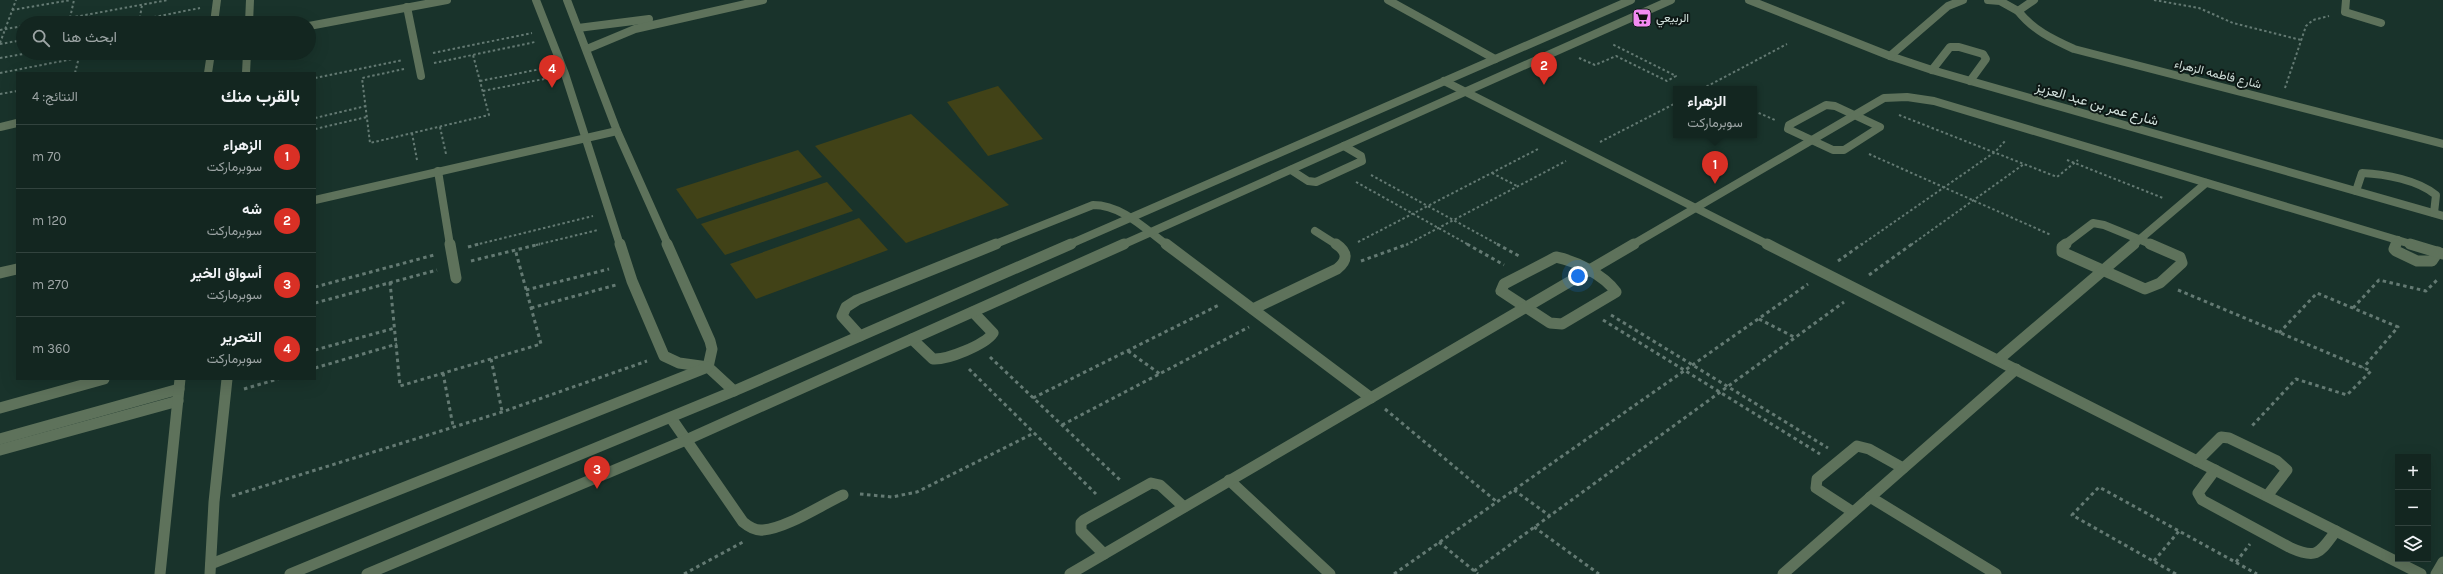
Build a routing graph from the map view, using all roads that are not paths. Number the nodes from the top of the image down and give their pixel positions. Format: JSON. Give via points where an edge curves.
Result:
{"nodes":[{"id":1,"x":250,"y":0,"type":"edge"},
{"id":2,"x":446,"y":0,"type":"edge"},
{"id":3,"x":536,"y":0,"type":"edge"},
{"id":4,"x":567,"y":0,"type":"edge"},
{"id":5,"x":735,"y":0,"type":"edge"},
{"id":6,"x":763,"y":0,"type":"edge"},
{"id":7,"x":1388,"y":0,"type":"edge"},
{"id":8,"x":1631,"y":0,"type":"edge"},
{"id":9,"x":1671,"y":0,"type":"edge"},
{"id":10,"x":1749,"y":0,"type":"edge"},
{"id":11,"x":1963,"y":0,"type":"edge"},
{"id":12,"x":1988,"y":0,"type":"edge"},
{"id":13,"x":2034,"y":0,"type":"edge"},
{"id":14,"x":2346,"y":0,"type":"edge"},
{"id":15,"x":216,"y":2,"type":"edge"},
{"id":16,"x":407,"y":8,"type":"junction"},
{"id":17,"x":2018,"y":11,"type":"junction"},
{"id":18,"x":215,"y":16,"type":"edge"},
{"id":19,"x":249,"y":16,"type":"edge"},
{"id":20,"x":2380,"y":23,"type":"dead end"},
{"id":21,"x":316,"y":25,"type":"edge"},
{"id":22,"x":578,"y":28,"type":"junction"},
{"id":23,"x":587,"y":49,"type":"junction"},
{"id":24,"x":1890,"y":56,"type":"junction"},
{"id":25,"x":1495,"y":59,"type":"junction"},
{"id":26,"x":210,"y":60,"type":"edge"},
{"id":27,"x":247,"y":60,"type":"edge"},
{"id":28,"x":1932,"y":70,"type":"junction"},
{"id":29,"x":208,"y":72,"type":"edge"},
{"id":30,"x":246,"y":72,"type":"edge"},
{"id":31,"x":421,"y":76,"type":"dead end"},
{"id":32,"x":1444,"y":81,"type":"junction"},
{"id":33,"x":1970,"y":81,"type":"junction"},
{"id":34,"x":1465,"y":92,"type":"junction"},
{"id":35,"x":1857,"y":115,"type":"junction"},
{"id":36,"x":16,"y":124,"type":"edge"},
{"id":37,"x":0,"y":127,"type":"edge"},
{"id":38,"x":617,"y":131,"type":"junction"},
{"id":39,"x":584,"y":138,"type":"junction"},
{"id":40,"x":1813,"y":141,"type":"junction"},
{"id":41,"x":2443,"y":144,"type":"edge"},
{"id":42,"x":1344,"y":146,"type":"junction"},
{"id":43,"x":1291,"y":170,"type":"junction"},
{"id":44,"x":438,"y":171,"type":"junction"},
{"id":45,"x":2206,"y":183,"type":"junction"},
{"id":46,"x":2356,"y":191,"type":"junction"},
{"id":47,"x":316,"y":200,"type":"edge"},
{"id":48,"x":1696,"y":208,"type":"junction"},
{"id":49,"x":2434,"y":213,"type":"junction"},
{"id":50,"x":2443,"y":216,"type":"edge"},
{"id":51,"x":1131,"y":218,"type":"junction"},
{"id":52,"x":1315,"y":231,"type":"dead end"},
{"id":53,"x":1150,"y":233,"type":"junction"},
{"id":54,"x":2141,"y":240,"type":"junction"},
{"id":55,"x":2398,"y":240,"type":"junction"},
{"id":56,"x":2441,"y":253,"type":"edge"},
{"id":57,"x":16,"y":269,"type":"edge"},
{"id":58,"x":1588,"y":271,"type":"junction"},
{"id":59,"x":2103,"y":272,"type":"junction"},
{"id":60,"x":0,"y":273,"type":"edge"},
{"id":61,"x":456,"y":278,"type":"dead end"},
{"id":62,"x":1526,"y":308,"type":"junction"},
{"id":63,"x":1253,"y":309,"type":"junction"},
{"id":64,"x":973,"y":312,"type":"junction"},
{"id":65,"x":860,"y":336,"type":"junction"},
{"id":66,"x":912,"y":339,"type":"junction"},
{"id":67,"x":1998,"y":360,"type":"junction"},
{"id":68,"x":708,"y":367,"type":"junction"},
{"id":69,"x":2016,"y":369,"type":"junction"},
{"id":70,"x":100,"y":380,"type":"edge"},
{"id":71,"x":227,"y":380,"type":"edge"},
{"id":72,"x":179,"y":390,"type":"edge"},
{"id":73,"x":734,"y":391,"type":"junction"},
{"id":74,"x":1371,"y":398,"type":"junction"},
{"id":75,"x":0,"y":408,"type":"edge"},
{"id":76,"x":671,"y":418,"type":"junction"},
{"id":77,"x":0,"y":439,"type":"edge"},
{"id":78,"x":686,"y":440,"type":"junction"},
{"id":79,"x":0,"y":450,"type":"edge"},
{"id":80,"x":2197,"y":461,"type":"junction"},
{"id":81,"x":1903,"y":468,"type":"junction"},
{"id":82,"x":2215,"y":470,"type":"junction"},
{"id":83,"x":1229,"y":480,"type":"junction"},
{"id":84,"x":842,"y":495,"type":"road end"},
{"id":85,"x":2267,"y":496,"type":"junction"},
{"id":86,"x":1870,"y":497,"type":"junction"},
{"id":87,"x":1184,"y":507,"type":"junction"},
{"id":88,"x":1854,"y":512,"type":"junction"},
{"id":89,"x":2336,"y":531,"type":"junction"},
{"id":90,"x":1104,"y":554,"type":"junction"},
{"id":91,"x":2443,"y":562,"type":"edge"},
{"id":92,"x":211,"y":569,"type":"edge"},
{"id":93,"x":1074,"y":573,"type":"edge"},
{"id":94,"x":160,"y":574,"type":"edge"},
{"id":95,"x":290,"y":574,"type":"edge"},
{"id":96,"x":367,"y":574,"type":"edge"},
{"id":97,"x":1330,"y":574,"type":"edge"},
{"id":98,"x":1784,"y":574,"type":"edge"},
{"id":99,"x":1996,"y":574,"type":"edge"},
{"id":100,"x":2421,"y":574,"type":"edge"},
{"id":101,"x":2436,"y":574,"type":"edge"}],
"edges":[{"from":1,"to":19,"type":"street"},
{"from":2,"to":16,"type":"street"},
{"from":3,"to":39,"type":"street","via":[[553,39]]},
{"from":4,"to":22,"type":"street"},
{"from":5,"to":22,"type":"street","via":[[635,22]]},
{"from":6,"to":23,"type":"street","via":[[635,29]]},
{"from":7,"to":25,"type":"street"},
{"from":8,"to":25,"type":"street"},
{"from":9,"to":34,"type":"street"},
{"from":10,"to":24,"type":"street","name":"شارع عمر بن عبد العزيز"},
{"from":11,"to":24,"type":"street","via":[[1948,6]]},
{"from":12,"to":17,"type":"street","via":[[2000,1]]},
{"from":13,"to":17,"type":"street"},
{"from":14,"to":20,"type":"street","via":[[2344,10],[2349,15]]},
{"from":15,"to":18,"type":"street"},
{"from":16,"to":21,"type":"street"},
{"from":16,"to":31,"type":"street"},
{"from":17,"to":41,"type":"street","name":"شارع فاطمه الزهراء","via":[[2027,24],[2046,37],[2074,49]]},
{"from":22,"to":23,"type":"street"},
{"from":23,"to":38,"type":"street"},
{"from":24,"to":28,"type":"street","name":"شارع عمر بن عبد العزيز"},
{"from":25,"to":32,"type":"street"},
{"from":26,"to":29,"type":"street"},
{"from":27,"to":30,"type":"street"},
{"from":28,"to":33,"type":"street","name":"شارع عمر بن عبد العزيز"},
{"from":28,"to":33,"type":"street","via":[[1950,47],[1983,54],[1986,59]]},
{"from":32,"to":34,"type":"street"},
{"from":32,"to":51,"type":"street"},
{"from":33,"to":46,"type":"street","name":"شارع عمر بن عبد العزيز"},
{"from":34,"to":42,"type":"street"},
{"from":34,"to":48,"type":"street"},
{"from":35,"to":40,"type":"street"},
{"from":35,"to":40,"type":"street","via":[[1877,124],[1880,128],[1838,151]]},
{"from":35,"to":40,"type":"street","via":[[1826,105],[1789,125],[1788,129]]},
{"from":35,"to":45,"type":"street","via":[[1884,98],[1934,101]]},
{"from":36,"to":37,"type":"street"},
{"from":38,"to":39,"type":"street"},
{"from":38,"to":68,"type":"street","via":[[710,341],[712,349]]},
{"from":39,"to":44,"type":"street"},
{"from":39,"to":68,"type":"street","via":[[632,281],[664,356],[688,365]]},
{"from":40,"to":48,"type":"street"},
{"from":42,"to":43,"type":"street"},
{"from":42,"to":43,"type":"street","via":[[1363,158],[1354,165],[1312,182]]},
{"from":43,"to":53,"type":"street"},
{"from":44,"to":47,"type":"street"},
{"from":44,"to":61,"type":"street"},
{"from":45,"to":54,"type":"street"},
{"from":45,"to":55,"type":"street"},
{"from":46,"to":49,"type":"street","name":"شارع عمر بن عبد العزيز"},
{"from":46,"to":49,"type":"street","via":[[2360,174],[2366,173],[2422,188],[2436,196]]},
{"from":48,"to":58,"type":"street"},
{"from":48,"to":67,"type":"street"},
{"from":49,"to":50,"type":"street","name":"شارع عمر بن عبد العزيز"},
{"from":51,"to":53,"type":"street"},
{"from":51,"to":65,"type":"street"},
{"from":51,"to":65,"type":"street","via":[[1106,205],[1093,205],[857,300],[846,307],[842,316]]},
{"from":52,"to":63,"type":"street","via":[[1343,249],[1346,256],[1344,263],[1337,269]]},
{"from":53,"to":63,"type":"street"},
{"from":53,"to":64,"type":"street"},
{"from":54,"to":59,"type":"street"},
{"from":54,"to":59,"type":"street","via":[[2174,254],[2183,261],[2152,289],[2145,289]]},
{"from":54,"to":59,"type":"street","via":[[2093,223],[2060,250]]},
{"from":55,"to":56,"type":"street"},
{"from":55,"to":56,"type":"street","via":[[2394,249],[2417,260],[2432,262]]},
{"from":57,"to":60,"type":"street"},
{"from":58,"to":62,"type":"street"},
{"from":58,"to":62,"type":"street","via":[[1561,257],[1551,258],[1504,284],[1500,290]]},
{"from":58,"to":62,"type":"street","via":[[1611,284],[1616,292],[1567,322],[1556,324]]},
{"from":59,"to":67,"type":"street"},
{"from":62,"to":74,"type":"street"},
{"from":63,"to":74,"type":"street"},
{"from":64,"to":66,"type":"street"},
{"from":64,"to":66,"type":"street","via":[[993,333],[977,344],[935,360]]},
{"from":65,"to":73,"type":"street"},
{"from":66,"to":78,"type":"street"},
{"from":67,"to":69,"type":"street"},
{"from":68,"to":73,"type":"street"},
{"from":68,"to":92,"type":"street"},
{"from":69,"to":80,"type":"street"},
{"from":69,"to":81,"type":"street"},
{"from":70,"to":75,"type":"street"},
{"from":71,"to":92,"type":"street","via":[[214,502]]},
{"from":72,"to":77,"type":"street"},
{"from":72,"to":79,"type":"street"},
{"from":72,"to":94,"type":"street"},
{"from":73,"to":76,"type":"street"},
{"from":74,"to":83,"type":"street"},
{"from":76,"to":78,"type":"street"},
{"from":76,"to":95,"type":"street"},
{"from":78,"to":84,"type":"street","via":[[743,522],[751,529],[764,530],[778,525]]},
{"from":78,"to":96,"type":"street"},
{"from":80,"to":82,"type":"street"},
{"from":80,"to":85,"type":"street","via":[[2221,437],[2277,461],[2287,470]]},
{"from":81,"to":86,"type":"street"},
{"from":81,"to":88,"type":"street","via":[[1863,447],[1853,448],[1817,479],[1816,488]]},
{"from":82,"to":85,"type":"street"},
{"from":82,"to":89,"type":"street","via":[[2200,488],[2198,493],[2202,500],[2292,548],[2304,554],[2316,555]]},
{"from":83,"to":87,"type":"street"},
{"from":83,"to":97,"type":"street"},
{"from":85,"to":89,"type":"street"},
{"from":86,"to":88,"type":"street"},
{"from":86,"to":99,"type":"street"},
{"from":87,"to":90,"type":"street"},
{"from":87,"to":90,"type":"street","via":[[1156,483],[1151,483],[1084,520],[1080,527]]},
{"from":88,"to":98,"type":"street"},
{"from":89,"to":100,"type":"street"},
{"from":90,"to":93,"type":"street"},
{"from":91,"to":101,"type":"street"}]}
